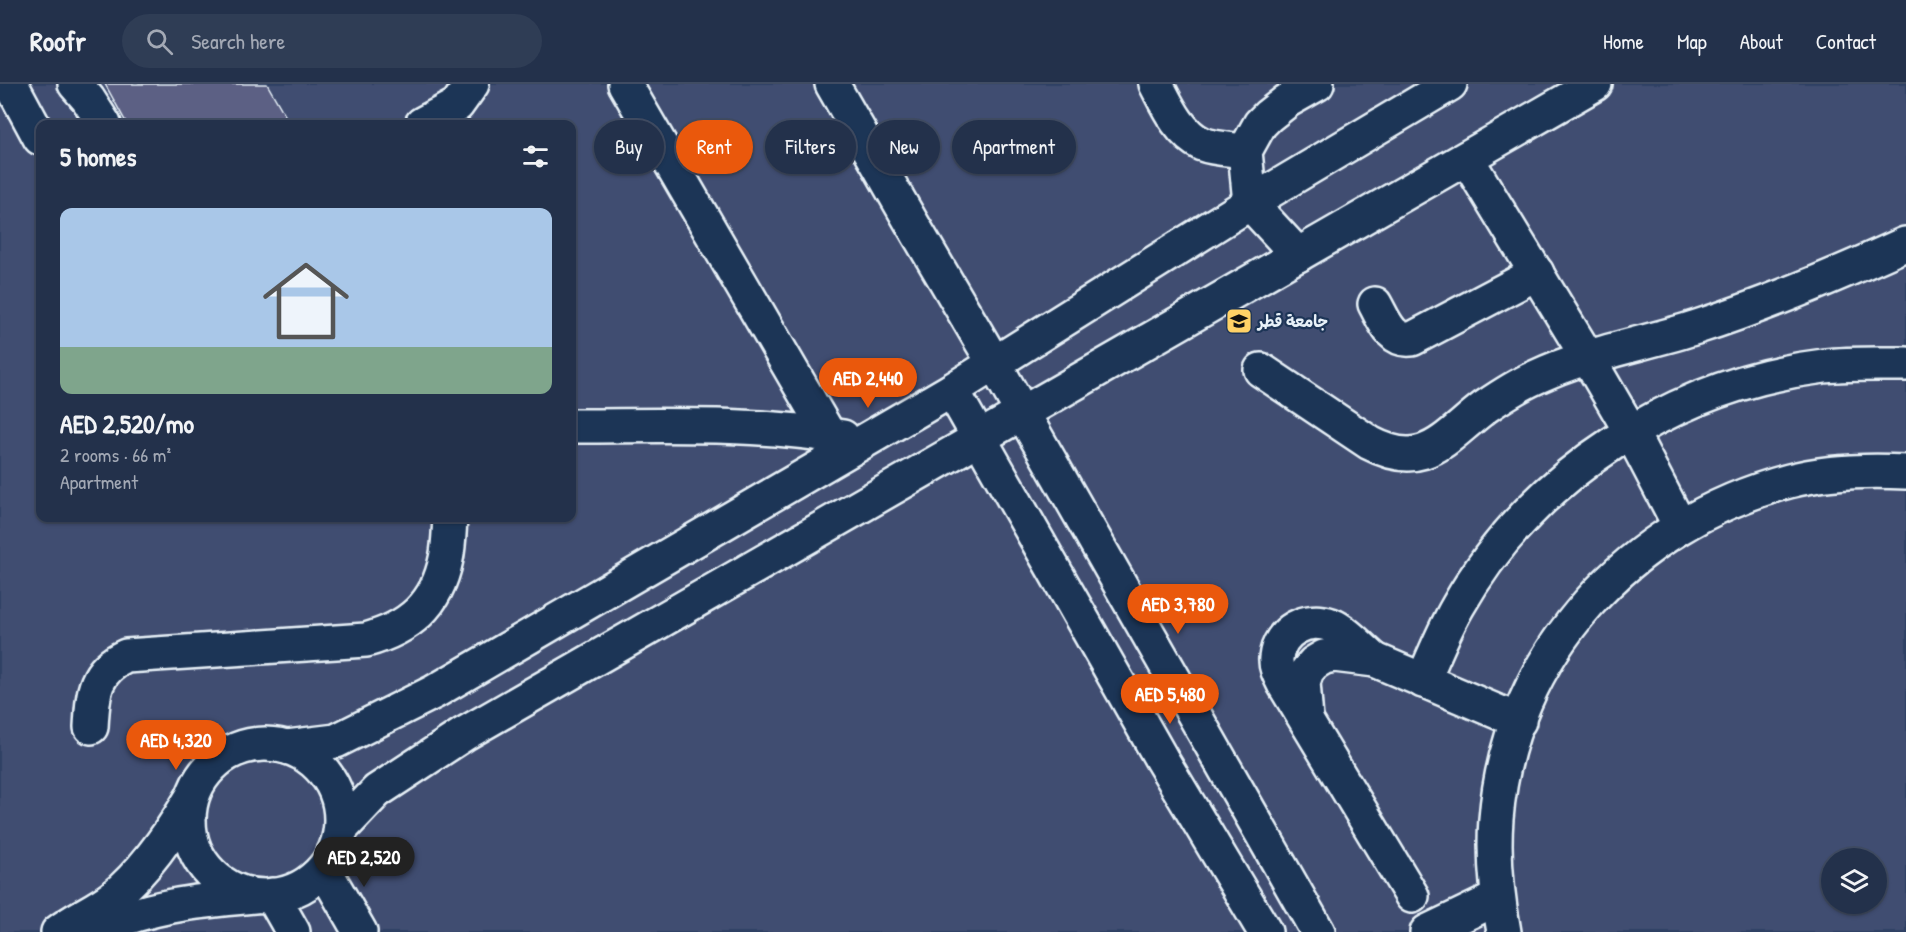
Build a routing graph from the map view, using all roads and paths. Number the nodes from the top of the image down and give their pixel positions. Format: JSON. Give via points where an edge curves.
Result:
{"nodes":[{"id":1,"x":11,"y":84,"type":"edge"},
{"id":2,"x":75,"y":84,"type":"edge"},
{"id":3,"x":472,"y":84,"type":"edge"},
{"id":4,"x":625,"y":84,"type":"edge"},
{"id":5,"x":832,"y":84,"type":"edge"},
{"id":6,"x":1155,"y":84,"type":"edge"},
{"id":7,"x":1317,"y":84,"type":"edge"},
{"id":8,"x":1449,"y":84,"type":"edge"},
{"id":9,"x":1595,"y":84,"type":"edge"},
{"id":10,"x":1282,"y":93,"type":"edge"},
{"id":11,"x":101,"y":120,"type":"edge"},
{"id":12,"x":429,"y":120,"type":"edge"},
{"id":13,"x":36,"y":131,"type":"edge"},
{"id":14,"x":1245,"y":152,"type":"junction"},
{"id":15,"x":1467,"y":159,"type":"junction"},
{"id":16,"x":1250,"y":203,"type":"junction"},
{"id":17,"x":1905,"y":244,"type":"edge"},
{"id":18,"x":1298,"y":255,"type":"junction"},
{"id":19,"x":1537,"y":273,"type":"junction"},
{"id":20,"x":1375,"y":304,"type":"dead end"},
{"id":21,"x":1588,"y":358,"type":"junction"},
{"id":22,"x":994,"y":363,"type":"junction"},
{"id":23,"x":1906,"y":364,"type":"edge"},
{"id":24,"x":1261,"y":370,"type":"dead end"},
{"id":25,"x":951,"y":390,"type":"junction"},
{"id":26,"x":1023,"y":413,"type":"junction"},
{"id":27,"x":576,"y":426,"type":"edge"},
{"id":28,"x":1631,"y":432,"type":"junction"},
{"id":29,"x":829,"y":435,"type":"junction"},
{"id":30,"x":980,"y":438,"type":"junction"},
{"id":31,"x":866,"y":441,"type":"junction"},
{"id":32,"x":1906,"y":472,"type":"edge"},
{"id":33,"x":450,"y":522,"type":"edge"},
{"id":34,"x":1680,"y":526,"type":"junction"},
{"id":35,"x":1423,"y":681,"type":"junction"},
{"id":36,"x":1519,"y":722,"type":"junction"},
{"id":37,"x":91,"y":727,"type":"dead end"},
{"id":38,"x":1204,"y":733,"type":"junction"},
{"id":39,"x":287,"y":747,"type":"junction"},
{"id":40,"x":1162,"y":760,"type":"junction"},
{"id":41,"x":192,"y":798,"type":"junction"},
{"id":42,"x":341,"y":829,"type":"junction"},
{"id":43,"x":324,"y":869,"type":"junction"},
{"id":44,"x":265,"y":896,"type":"junction"},
{"id":45,"x":1412,"y":896,"type":"dead end"},
{"id":46,"x":1498,"y":898,"type":"junction"},
{"id":47,"x":58,"y":932,"type":"edge"},
{"id":48,"x":99,"y":932,"type":"edge"},
{"id":49,"x":293,"y":932,"type":"edge"},
{"id":50,"x":360,"y":932,"type":"edge"},
{"id":51,"x":1265,"y":932,"type":"edge"},
{"id":52,"x":1318,"y":932,"type":"edge"},
{"id":53,"x":1427,"y":932,"type":"edge"},
{"id":54,"x":1504,"y":932,"type":"edge"}],
"edges":[{"from":1,"to":13,"type":"street"},
{"from":2,"to":11,"type":"street"},
{"from":3,"to":12,"type":"street","via":[[457,105]]},
{"from":4,"to":29,"type":"street"},
{"from":5,"to":22,"type":"street"},
{"from":6,"to":14,"type":"street","via":[[1191,137],[1203,144]]},
{"from":7,"to":10,"type":"street"},
{"from":8,"to":16,"type":"street"},
{"from":9,"to":15,"type":"street"},
{"from":10,"to":14,"type":"street"},
{"from":14,"to":16,"type":"street"},
{"from":15,"to":18,"type":"street"},
{"from":15,"to":19,"type":"street"},
{"from":16,"to":18,"type":"street"},
{"from":16,"to":22,"type":"street"},
{"from":17,"to":21,"type":"street","via":[[1750,309]]},
{"from":18,"to":26,"type":"street"},
{"from":19,"to":20,"type":"street","via":[[1412,339],[1393,335]]},
{"from":19,"to":21,"type":"street"},
{"from":21,"to":24,"type":"street","via":[[1561,366],[1510,391],[1443,443],[1414,454],[1399,454],[1370,443]]},
{"from":21,"to":28,"type":"street"},
{"from":22,"to":25,"type":"street"},
{"from":22,"to":26,"type":"street"},
{"from":23,"to":28,"type":"street","via":[[1824,366],[1744,382],[1667,412]]},
{"from":25,"to":30,"type":"street"},
{"from":25,"to":31,"type":"street"},
{"from":26,"to":30,"type":"street"},
{"from":26,"to":38,"type":"street"},
{"from":27,"to":29,"type":"street","via":[[746,426]]},
{"from":28,"to":34,"type":"street"},
{"from":28,"to":35,"type":"street","via":[[1563,480],[1506,538],[1458,606]]},
{"from":29,"to":31,"type":"street"},
{"from":30,"to":40,"type":"street"},
{"from":30,"to":42,"type":"street","via":[[455,740],[377,791]]},
{"from":31,"to":39,"type":"street","via":[[434,692],[336,741]]},
{"from":32,"to":34,"type":"street","via":[[1830,474],[1791,481],[1752,492]]},
{"from":33,"to":37,"type":"street","via":[[441,578],[432,597],[403,626],[366,640],[126,656],[115,661],[100,677],[93,698]]},
{"from":34,"to":36,"type":"street","via":[[1616,573],[1588,602],[1543,667]]},
{"from":35,"to":36,"type":"street"},
{"from":35,"to":45,"type":"street","via":[[1375,660],[1335,626],[1322,622],[1296,627],[1286,635],[1277,653],[1278,672]]},
{"from":36,"to":46,"type":"street","via":[[1502,779],[1496,818]]},
{"from":38,"to":40,"type":"street"},
{"from":38,"to":52,"type":"street"},
{"from":39,"to":41,"type":"street","via":[[257,744],[229,753],[206,772]]},
{"from":39,"to":42,"type":"street","via":[[311,759],[329,778],[340,802]]},
{"from":40,"to":51,"type":"street"},
{"from":41,"to":44,"type":"street","via":[[192,842],[211,873],[229,887]]},
{"from":41,"to":47,"type":"street","via":[[163,842],[128,882]]},
{"from":42,"to":43,"type":"street"},
{"from":43,"to":44,"type":"street","via":[[301,887]]},
{"from":43,"to":50,"type":"street"},
{"from":44,"to":48,"type":"street","via":[[148,912]]},
{"from":44,"to":49,"type":"street"},
{"from":46,"to":53,"type":"street"},
{"from":46,"to":54,"type":"street"}]}
